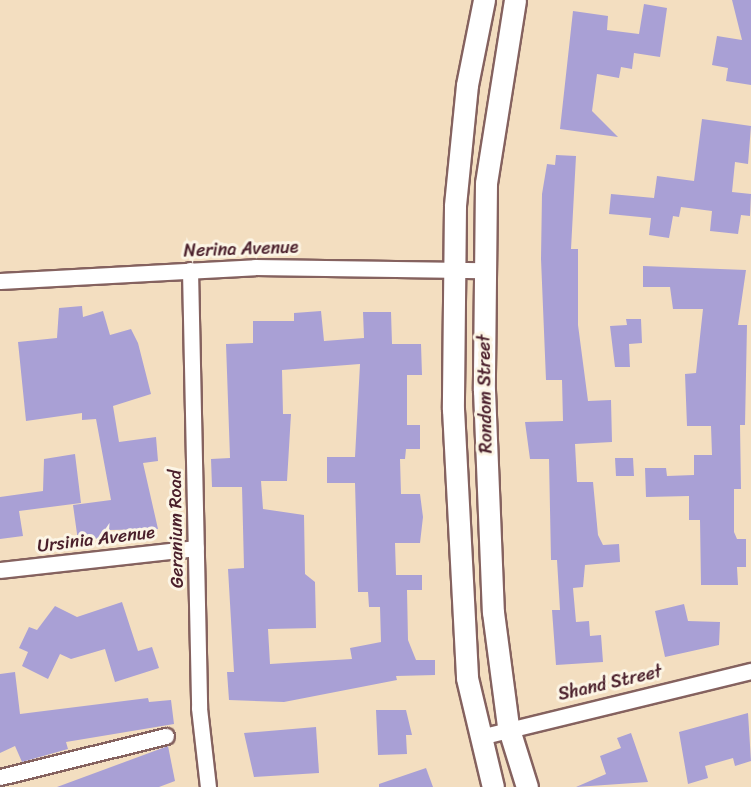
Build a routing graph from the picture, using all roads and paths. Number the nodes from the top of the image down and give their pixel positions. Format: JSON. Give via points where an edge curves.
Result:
{"nodes":[{"id":1,"x":484,"y":0,"type":"edge"},
{"id":2,"x":515,"y":0,"type":"edge"},
{"id":3,"x":190,"y":270,"type":"junction"},
{"id":4,"x":453,"y":270,"type":"junction"},
{"id":5,"x":483,"y":270,"type":"junction"},
{"id":6,"x":0,"y":281,"type":"edge"},
{"id":7,"x":196,"y":548,"type":"junction"},
{"id":8,"x":0,"y":570,"type":"edge"},
{"id":9,"x":751,"y":671,"type":"edge"},
{"id":10,"x":508,"y":726,"type":"junction"},
{"id":11,"x":166,"y":736,"type":"dead end"},
{"id":12,"x":480,"y":737,"type":"junction"},
{"id":13,"x":0,"y":777,"type":"edge"},
{"id":14,"x":208,"y":787,"type":"edge"},
{"id":15,"x":493,"y":787,"type":"edge"},
{"id":16,"x":527,"y":787,"type":"edge"}],
"edges":[{"from":1,"to":4,"type":"street","name":"Rondom Street","via":[[467,85]]},
{"from":2,"to":5,"type":"street","name":"Rondom Street","via":[[486,183]]},
{"from":3,"to":4,"type":"street","name":"Nerina Avenue"},
{"from":3,"to":6,"type":"street","name":"Nerina Avenue"},
{"from":3,"to":7,"type":"street","name":"Geranium Road"},
{"from":4,"to":5,"type":"street","name":"Nerina Avenue"},
{"from":4,"to":12,"type":"street","name":"Rondom Street","via":[[461,615]]},
{"from":5,"to":10,"type":"street","name":"Rondom Street","via":[[493,612]]},
{"from":7,"to":8,"type":"street","name":"Ursinia Avenue"},
{"from":7,"to":14,"type":"street","name":"Geranium Road","via":[[199,708]]},
{"from":9,"to":10,"type":"street","name":"Shand Street"},
{"from":10,"to":12,"type":"street","name":"Shand Street"},
{"from":10,"to":16,"type":"street","name":"Rondom Street"},
{"from":11,"to":13,"type":"street"},
{"from":12,"to":15,"type":"street","name":"Rondom Street"}]}
